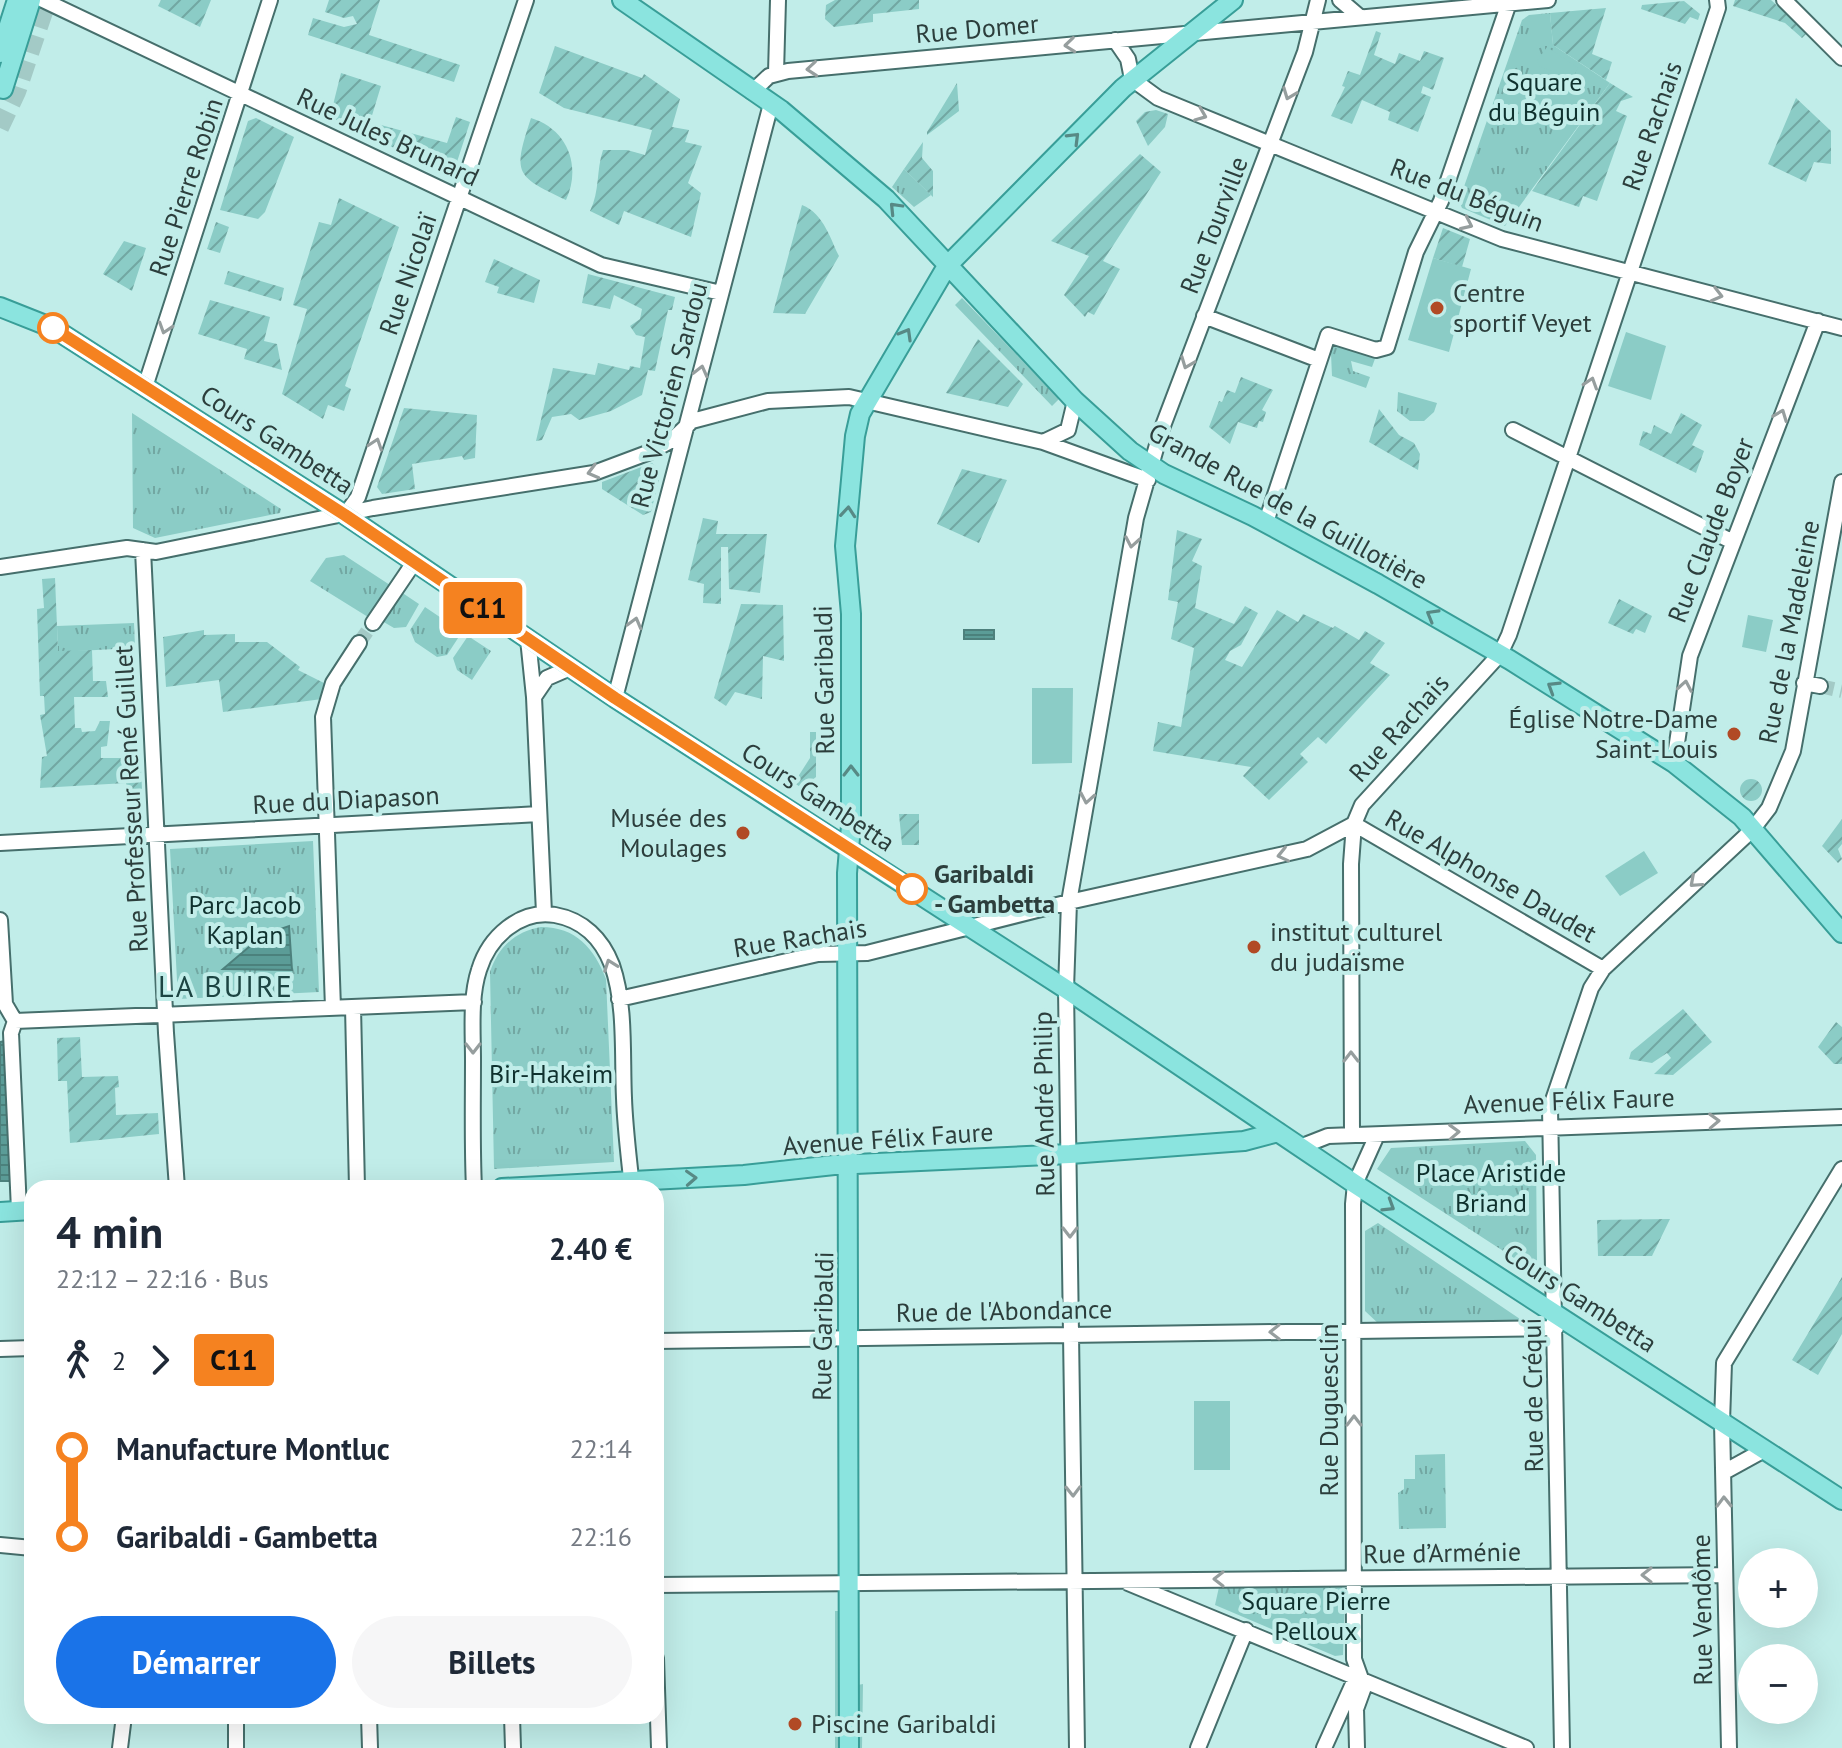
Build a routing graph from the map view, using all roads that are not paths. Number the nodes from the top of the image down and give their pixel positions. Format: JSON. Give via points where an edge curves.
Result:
{"nodes":[{"id":1,"x":17,"y":0,"type":"edge"},
{"id":2,"x":31,"y":0,"type":"edge"},
{"id":3,"x":43,"y":0,"type":"edge"},
{"id":4,"x":270,"y":0,"type":"edge"},
{"id":5,"x":526,"y":0,"type":"edge"},
{"id":6,"x":622,"y":0,"type":"edge"},
{"id":7,"x":778,"y":0,"type":"edge"},
{"id":8,"x":1233,"y":0,"type":"edge"},
{"id":9,"x":1318,"y":0,"type":"edge"},
{"id":10,"x":1340,"y":0,"type":"edge"},
{"id":11,"x":1548,"y":0,"type":"edge"},
{"id":12,"x":1717,"y":0,"type":"edge"},
{"id":13,"x":1784,"y":0,"type":"edge"},
{"id":14,"x":1510,"y":2,"type":"edge"},
{"id":15,"x":1360,"y":17,"type":"junction"},
{"id":16,"x":1312,"y":20,"type":"junction"},
{"id":17,"x":1194,"y":30,"type":"junction"},
{"id":18,"x":1115,"y":40,"type":"junction"},
{"id":19,"x":0,"y":53,"type":"edge"},
{"id":20,"x":1842,"y":58,"type":"edge"},
{"id":21,"x":776,"y":73,"type":"junction"},
{"id":22,"x":1132,"y":79,"type":"junction"},
{"id":23,"x":3,"y":89,"type":"dead end"},
{"id":24,"x":752,"y":92,"type":"junction"},
{"id":25,"x":241,"y":94,"type":"junction"},
{"id":26,"x":771,"y":104,"type":"junction"},
{"id":27,"x":1270,"y":144,"type":"junction"},
{"id":28,"x":460,"y":197,"type":"junction"},
{"id":29,"x":1437,"y":212,"type":"junction"},
{"id":30,"x":947,"y":266,"type":"junction"},
{"id":31,"x":1628,"y":272,"type":"junction"},
{"id":32,"x":721,"y":293,"type":"junction"},
{"id":33,"x":0,"y":307,"type":"edge"},
{"id":34,"x":1204,"y":316,"type":"junction"},
{"id":35,"x":1818,"y":321,"type":"junction"},
{"id":36,"x":1842,"y":328,"type":"edge"},
{"id":37,"x":1319,"y":360,"type":"junction"},
{"id":38,"x":145,"y":387,"type":"junction"},
{"id":39,"x":867,"y":401,"type":"junction"},
{"id":40,"x":1075,"y":401,"type":"junction"},
{"id":41,"x":687,"y":426,"type":"junction"},
{"id":42,"x":1513,"y":430,"type":"dead end"},
{"id":43,"x":1043,"y":442,"type":"junction"},
{"id":44,"x":1566,"y":457,"type":"junction"},
{"id":45,"x":1150,"y":473,"type":"junction"},
{"id":46,"x":1842,"y":482,"type":"edge"},
{"id":47,"x":345,"y":515,"type":"junction"},
{"id":48,"x":1838,"y":518,"type":"edge"},
{"id":49,"x":1266,"y":522,"type":"junction"},
{"id":50,"x":1731,"y":541,"type":"junction"},
{"id":51,"x":143,"y":550,"type":"junction"},
{"id":52,"x":415,"y":561,"type":"junction"},
{"id":53,"x":0,"y":567,"type":"edge"},
{"id":54,"x":373,"y":623,"type":"tunnel mouth"},
{"id":55,"x":528,"y":639,"type":"junction"},
{"id":56,"x":359,"y":643,"type":"tunnel mouth"},
{"id":57,"x":1500,"y":654,"type":"junction"},
{"id":58,"x":570,"y":668,"type":"junction"},
{"id":59,"x":1804,"y":683,"type":"junction"},
{"id":60,"x":1820,"y":686,"type":"tunnel mouth"},
{"id":61,"x":534,"y":697,"type":"junction"},
{"id":62,"x":615,"y":698,"type":"junction"},
{"id":63,"x":1674,"y":763,"type":"junction"},
{"id":64,"x":539,"y":814,"type":"junction"},
{"id":65,"x":328,"y":824,"type":"junction"},
{"id":66,"x":1354,"y":824,"type":"junction"},
{"id":67,"x":1752,"y":830,"type":"junction"},
{"id":68,"x":157,"y":835,"type":"junction"},
{"id":69,"x":0,"y":843,"type":"edge"},
{"id":70,"x":849,"y":849,"type":"junction"},
{"id":71,"x":1069,"y":902,"type":"junction"},
{"id":72,"x":544,"y":913,"type":"junction"},
{"id":73,"x":0,"y":920,"type":"edge"},
{"id":74,"x":972,"y":928,"type":"junction"},
{"id":75,"x":1842,"y":933,"type":"edge"},
{"id":76,"x":847,"y":953,"type":"junction"},
{"id":77,"x":1603,"y":969,"type":"junction"},
{"id":78,"x":1066,"y":989,"type":"junction"},
{"id":79,"x":619,"y":999,"type":"junction"},
{"id":80,"x":474,"y":1002,"type":"junction"},
{"id":81,"x":353,"y":1007,"type":"junction"},
{"id":82,"x":333,"y":1008,"type":"junction"},
{"id":83,"x":166,"y":1016,"type":"junction"},
{"id":84,"x":15,"y":1021,"type":"junction"},
{"id":85,"x":1842,"y":1117,"type":"edge"},
{"id":86,"x":1550,"y":1128,"type":"junction"},
{"id":87,"x":1278,"y":1132,"type":"junction"},
{"id":88,"x":1352,"y":1135,"type":"junction"},
{"id":89,"x":1377,"y":1135,"type":"junction"},
{"id":90,"x":1300,"y":1147,"type":"junction"},
{"id":91,"x":1070,"y":1154,"type":"junction"},
{"id":92,"x":849,"y":1164,"type":"junction"},
{"id":93,"x":1842,"y":1169,"type":"edge"},
{"id":94,"x":176,"y":1180,"type":"edge"},
{"id":95,"x":357,"y":1180,"type":"edge"},
{"id":96,"x":474,"y":1180,"type":"edge"},
{"id":97,"x":631,"y":1180,"type":"edge"},
{"id":98,"x":664,"y":1182,"type":"edge"},
{"id":99,"x":1355,"y":1184,"type":"junction"},
{"id":100,"x":24,"y":1187,"type":"edge"},
{"id":101,"x":24,"y":1210,"type":"edge"},
{"id":102,"x":0,"y":1212,"type":"edge"},
{"id":103,"x":1556,"y":1320,"type":"junction"},
{"id":104,"x":1353,"y":1331,"type":"junction"},
{"id":105,"x":1070,"y":1334,"type":"junction"},
{"id":106,"x":849,"y":1337,"type":"junction"},
{"id":107,"x":664,"y":1341,"type":"edge"},
{"id":108,"x":24,"y":1348,"type":"edge"},
{"id":109,"x":0,"y":1349,"type":"edge"},
{"id":110,"x":1722,"y":1422,"type":"junction"},
{"id":111,"x":1764,"y":1450,"type":"junction"},
{"id":112,"x":1724,"y":1472,"type":"junction"},
{"id":113,"x":1842,"y":1500,"type":"edge"},
{"id":114,"x":0,"y":1545,"type":"edge"},
{"id":115,"x":24,"y":1547,"type":"edge"},
{"id":116,"x":1725,"y":1575,"type":"junction"},
{"id":117,"x":1560,"y":1576,"type":"junction"},
{"id":118,"x":1354,"y":1578,"type":"junction"},
{"id":119,"x":1121,"y":1579,"type":"junction"},
{"id":120,"x":1159,"y":1579,"type":"junction"},
{"id":121,"x":1074,"y":1580,"type":"junction"},
{"id":122,"x":849,"y":1582,"type":"junction"},
{"id":123,"x":664,"y":1585,"type":"edge"},
{"id":124,"x":1160,"y":1596,"type":"junction"},
{"id":125,"x":1246,"y":1630,"type":"junction"},
{"id":126,"x":1364,"y":1681,"type":"junction"},
{"id":127,"x":123,"y":1724,"type":"edge"},
{"id":128,"x":236,"y":1724,"type":"edge"},
{"id":129,"x":369,"y":1724,"type":"edge"},
{"id":130,"x":512,"y":1724,"type":"edge"},
{"id":131,"x":658,"y":1724,"type":"edge"},
{"id":132,"x":120,"y":1748,"type":"edge"},
{"id":133,"x":236,"y":1748,"type":"edge"},
{"id":134,"x":370,"y":1748,"type":"edge"},
{"id":135,"x":513,"y":1748,"type":"edge"},
{"id":136,"x":659,"y":1748,"type":"edge"},
{"id":137,"x":849,"y":1748,"type":"edge"},
{"id":138,"x":1077,"y":1748,"type":"edge"},
{"id":139,"x":1198,"y":1748,"type":"edge"},
{"id":140,"x":1324,"y":1748,"type":"edge"},
{"id":141,"x":1357,"y":1748,"type":"edge"},
{"id":142,"x":1526,"y":1748,"type":"edge"},
{"id":143,"x":1562,"y":1748,"type":"edge"},
{"id":144,"x":1729,"y":1748,"type":"edge"}],
"edges":[{"from":1,"to":19,"type":"main road"},
{"from":2,"to":23,"type":"main road"},
{"from":3,"to":25,"type":"street","name":"Rue Jules Brunard"},
{"from":4,"to":25,"type":"street","name":"Rue Pierre Robin"},
{"from":5,"to":28,"type":"street","name":"Rue Nicolaï"},
{"from":6,"to":24,"type":"main road","name":"Grande Rue de la Guillotière"},
{"from":7,"to":21,"type":"street"},
{"from":8,"to":17,"type":"main road","name":"Rue Garibaldi"},
{"from":9,"to":16,"type":"street","name":"Rue Tourville"},
{"from":10,"to":15,"type":"street"},
{"from":11,"to":14,"type":"street","name":"Rue Domer"},
{"from":12,"to":31,"type":"street","name":"Rue Rachais"},
{"from":13,"to":20,"type":"street"},
{"from":14,"to":15,"type":"street","name":"Rue Domer"},
{"from":14,"to":29,"type":"street"},
{"from":15,"to":16,"type":"street","name":"Rue Domer"},
{"from":16,"to":17,"type":"street","name":"Rue Domer"},
{"from":16,"to":27,"type":"street","name":"Rue Tourville","one_way":true},
{"from":17,"to":18,"type":"street","name":"Rue Domer"},
{"from":17,"to":22,"type":"main road","name":"Rue Garibaldi"},
{"from":18,"to":21,"type":"street","name":"Rue Domer","one_way":true},
{"from":18,"to":22,"type":"street","via":[[1128,59]]},
{"from":21,"to":24,"type":"street"},
{"from":22,"to":27,"type":"street","name":"Rue du Béguin","one_way":true,"via":[[1158,98]]},
{"from":30,"to":22,"type":"main road","name":"Rue Garibaldi","one_way":true},
{"from":24,"to":26,"type":"main road","name":"Grande Rue de la Guillotière"},
{"from":25,"to":28,"type":"street","name":"Rue Jules Brunard"},
{"from":25,"to":38,"type":"street","name":"Rue Pierre Robin","one_way":true},
{"from":30,"to":26,"type":"main road","name":"Grande Rue de la Guillotière","one_way":true,"via":[[886,199]]},
{"from":26,"to":32,"type":"street","name":"Rue Victorien Sardou"},
{"from":27,"to":29,"type":"street","name":"Rue du Béguin"},
{"from":27,"to":34,"type":"street","name":"Rue Tourville"},
{"from":28,"to":32,"type":"street","name":"Rue Jules Brunard","via":[[601,265]]},
{"from":47,"to":28,"type":"street","name":"Rue Nicolaï","one_way":true,"via":[[358,497]]},
{"from":29,"to":31,"type":"street","name":"Rue du Béguin","one_way":true,"via":[[1502,239]]},
{"from":29,"to":37,"type":"street","via":[[1416,252],[1387,347],[1376,350],[1328,335]]},
{"from":39,"to":30,"type":"main road","name":"Rue Garibaldi","one_way":true},
{"from":30,"to":40,"type":"main road","name":"Grande Rue de la Guillotière"},
{"from":31,"to":35,"type":"street","name":"Rue du Béguin","one_way":true},
{"from":44,"to":31,"type":"street","name":"Rue Rachais","one_way":true},
{"from":41,"to":32,"type":"street","name":"Rue Victorien Sardou","one_way":true},
{"from":33,"to":38,"type":"main road","name":"Cours Gambetta","via":[[53,328]]},
{"from":34,"to":37,"type":"street"},
{"from":34,"to":45,"type":"street","name":"Rue Tourville","one_way":true},
{"from":35,"to":36,"type":"street","name":"Rue du Béguin"},
{"from":50,"to":35,"type":"street","name":"Rue Claude Boyer","one_way":true},
{"from":37,"to":49,"type":"street"},
{"from":38,"to":47,"type":"main road","name":"Cours Gambetta"},
{"from":39,"to":41,"type":"street","name":"Grande Rue de la Guillotière","via":[[838,396],[768,401]]},
{"from":39,"to":43,"type":"street","name":"Grande Rue de la Guillotière"},
{"from":70,"to":39,"type":"main road","name":"Rue Garibaldi","one_way":true,"via":[[851,614],[845,546],[855,436]]},
{"from":40,"to":43,"type":"street","via":[[1068,430]]},
{"from":40,"to":45,"type":"main road","name":"Grande Rue de la Guillotière"},
{"from":41,"to":47,"type":"street","name":"Grande Rue de la Guillotière","one_way":true,"via":[[650,452],[594,473]]},
{"from":62,"to":41,"type":"street","name":"Rue Victorien Sardou","one_way":true},
{"from":42,"to":44,"type":"street"},
{"from":43,"to":45,"type":"street","name":"Grande Rue de la Guillotière"},
{"from":44,"to":50,"type":"street"},
{"from":44,"to":57,"type":"street","name":"Rue Rachais"},
{"from":45,"to":49,"type":"main road","name":"Grande Rue de la Guillotière"},
{"from":45,"to":71,"type":"street","name":"Rue André Philip","one_way":true,"via":[[1136,518]]},
{"from":46,"to":48,"type":"street","name":"Rue de la Madeleine"},
{"from":47,"to":51,"type":"street","name":"Grande Rue de la Guillotière","via":[[156,552]]},
{"from":47,"to":52,"type":"main road","name":"Cours Gambetta"},
{"from":48,"to":59,"type":"street","name":"Rue de la Madeleine"},
{"from":57,"to":49,"type":"main road","name":"Grande Rue de la Guillotière","one_way":true},
{"from":63,"to":50,"type":"street","name":"Rue Claude Boyer","one_way":true,"via":[[1690,656]]},
{"from":51,"to":53,"type":"street","name":"Grande Rue de la Guillotière"},
{"from":51,"to":68,"type":"street","name":"Rue Professeur René Guillet"},
{"from":52,"to":54,"type":"street"},
{"from":52,"to":55,"type":"main road","name":"Cours Gambetta"},
{"from":55,"to":58,"type":"main road","name":"Cours Gambetta"},
{"from":55,"to":61,"type":"street"},
{"from":56,"to":65,"type":"street","via":[[333,683],[323,717]]},
{"from":63,"to":57,"type":"main road","name":"Grande Rue de la Guillotière","one_way":true},
{"from":57,"to":66,"type":"street","name":"Rue Rachais","via":[[1362,805]]},
{"from":58,"to":61,"type":"street","via":[[547,678]]},
{"from":58,"to":62,"type":"main road","name":"Cours Gambetta"},
{"from":59,"to":60,"type":"street"},
{"from":59,"to":67,"type":"street","name":"Rue de la Madeleine","via":[[1793,751],[1769,808]]},
{"from":61,"to":64,"type":"street"},
{"from":62,"to":70,"type":"main road","name":"Cours Gambetta"},
{"from":63,"to":67,"type":"main road","name":"Grande Rue de la Guillotière","via":[[1729,804]]},
{"from":64,"to":65,"type":"street","name":"Rue du Diapason"},
{"from":64,"to":72,"type":"street"},
{"from":65,"to":68,"type":"street","name":"Rue du Diapason"},
{"from":65,"to":82,"type":"street"},
{"from":66,"to":71,"type":"street","name":"Rue Rachais","one_way":true,"via":[[1307,849]]},
{"from":66,"to":77,"type":"street","name":"Rue Alphonse Daudet"},
{"from":88,"to":66,"type":"street","one_way":true},
{"from":67,"to":75,"type":"main road","name":"Grande Rue de la Guillotière"},
{"from":67,"to":77,"type":"street","name":"Rue de Créqui","one_way":true},
{"from":68,"to":69,"type":"street","name":"Rue du Diapason"},
{"from":68,"to":83,"type":"street","name":"Rue Professeur René Guillet"},
{"from":70,"to":74,"type":"main road","name":"Cours Gambetta"},
{"from":70,"to":76,"type":"main road","name":"Rue Garibaldi"},
{"from":71,"to":74,"type":"street","name":"Rue Rachais"},
{"from":71,"to":78,"type":"street","name":"Rue André Philip"},
{"from":79,"to":72,"type":"street","one_way":true,"via":[[612,965],[599,940],[575,922]]},
{"from":72,"to":80,"type":"street","via":[[512,925],[490,945],[478,972]]},
{"from":73,"to":84,"type":"street","via":[[6,1010]]},
{"from":74,"to":76,"type":"street","name":"Rue Rachais"},
{"from":74,"to":78,"type":"main road","name":"Cours Gambetta"},
{"from":76,"to":79,"type":"street","name":"Rue Rachais","via":[[818,954]]},
{"from":76,"to":92,"type":"main road","name":"Rue Garibaldi"},
{"from":77,"to":86,"type":"street","name":"Rue de Créqui","via":[[1591,988],[1552,1101]]},
{"from":78,"to":87,"type":"main road","name":"Cours Gambetta"},
{"from":78,"to":91,"type":"street","name":"Rue André Philip"},
{"from":79,"to":97,"type":"street"},
{"from":80,"to":81,"type":"street"},
{"from":80,"to":96,"type":"street","one_way":true},
{"from":81,"to":82,"type":"street"},
{"from":81,"to":95,"type":"street"},
{"from":82,"to":83,"type":"street"},
{"from":83,"to":84,"type":"street"},
{"from":83,"to":94,"type":"street","name":"Rue Professeur René Guillet"},
{"from":84,"to":100,"type":"street","via":[[11,1037]]},
{"from":86,"to":85,"type":"street","name":"Avenue Félix Faure","one_way":true},
{"from":89,"to":86,"type":"street","name":"Avenue Félix Faure","one_way":true},
{"from":86,"to":103,"type":"street","name":"Rue de Créqui"},
{"from":87,"to":90,"type":"main road","name":"Cours Gambetta"},
{"from":87,"to":91,"type":"main road","name":"Avenue Félix Faure","via":[[1244,1141]]},
{"from":88,"to":89,"type":"street","name":"Avenue Félix Faure"},
{"from":88,"to":90,"type":"street","name":"Avenue Félix Faure","via":[[1328,1136]]},
{"from":89,"to":99,"type":"street","name":"Rue Duguesclin"},
{"from":90,"to":99,"type":"main road","name":"Cours Gambetta"},
{"from":91,"to":92,"type":"main road","name":"Avenue Félix Faure"},
{"from":91,"to":105,"type":"street","name":"Rue André Philip","one_way":true},
{"from":98,"to":92,"type":"main road","name":"Avenue Félix Faure","one_way":true},
{"from":92,"to":106,"type":"main road","name":"Rue Garibaldi"},
{"from":93,"to":110,"type":"street","name":"Rue Vendôme","via":[[1724,1363]]},
{"from":99,"to":103,"type":"main road","name":"Cours Gambetta","one_way":true},
{"from":99,"to":104,"type":"street","name":"Rue Duguesclin"},
{"from":101,"to":102,"type":"main road"},
{"from":103,"to":104,"type":"street"},
{"from":103,"to":110,"type":"main road","name":"Cours Gambetta"},
{"from":103,"to":117,"type":"street","name":"Rue de Créqui"},
{"from":104,"to":105,"type":"street","name":"Rue de l'Abondance","one_way":true},
{"from":118,"to":104,"type":"street","name":"Rue Duguesclin","one_way":true},
{"from":105,"to":106,"type":"street","name":"Rue de l'Abondance"},
{"from":105,"to":121,"type":"street","name":"Rue André Philip","one_way":true},
{"from":106,"to":107,"type":"street","name":"Rue de l'Abondance"},
{"from":106,"to":122,"type":"main road","name":"Rue Garibaldi"},
{"from":108,"to":109,"type":"street"},
{"from":110,"to":111,"type":"main road","name":"Cours Gambetta"},
{"from":110,"to":112,"type":"street","name":"Rue Vendôme"},
{"from":111,"to":112,"type":"street"},
{"from":111,"to":113,"type":"main road","name":"Cours Gambetta"},
{"from":116,"to":112,"type":"street","name":"Rue Vendôme","one_way":true},
{"from":114,"to":115,"type":"street"},
{"from":116,"to":117,"type":"street","name":"Rue d’Arménie","one_way":true},
{"from":116,"to":144,"type":"street","name":"Rue Vendôme"},
{"from":117,"to":118,"type":"street","name":"Rue d’Arménie"},
{"from":117,"to":143,"type":"street","name":"Rue de Créqui"},
{"from":118,"to":120,"type":"street","name":"Rue d’Arménie","one_way":true},
{"from":118,"to":126,"type":"street","name":"Rue Duguesclin"},
{"from":119,"to":120,"type":"street","name":"Rue d’Arménie"},
{"from":119,"to":121,"type":"street","name":"Rue d’Arménie"},
{"from":119,"to":124,"type":"street"},
{"from":120,"to":124,"type":"street"},
{"from":121,"to":122,"type":"street","name":"Rue d’Arménie"},
{"from":121,"to":138,"type":"street","name":"Rue André Philip"},
{"from":122,"to":123,"type":"street","name":"Rue d’Arménie"},
{"from":122,"to":137,"type":"main road","name":"Rue Garibaldi"},
{"from":124,"to":125,"type":"street"},
{"from":125,"to":126,"type":"street"},
{"from":125,"to":139,"type":"street"},
{"from":126,"to":140,"type":"street"},
{"from":126,"to":141,"type":"street","name":"Rue Duguesclin","via":[[1356,1709]]},
{"from":126,"to":142,"type":"street"},
{"from":127,"to":132,"type":"street"},
{"from":128,"to":133,"type":"street"},
{"from":129,"to":134,"type":"street"},
{"from":130,"to":135,"type":"street"},
{"from":131,"to":136,"type":"street"}]}
